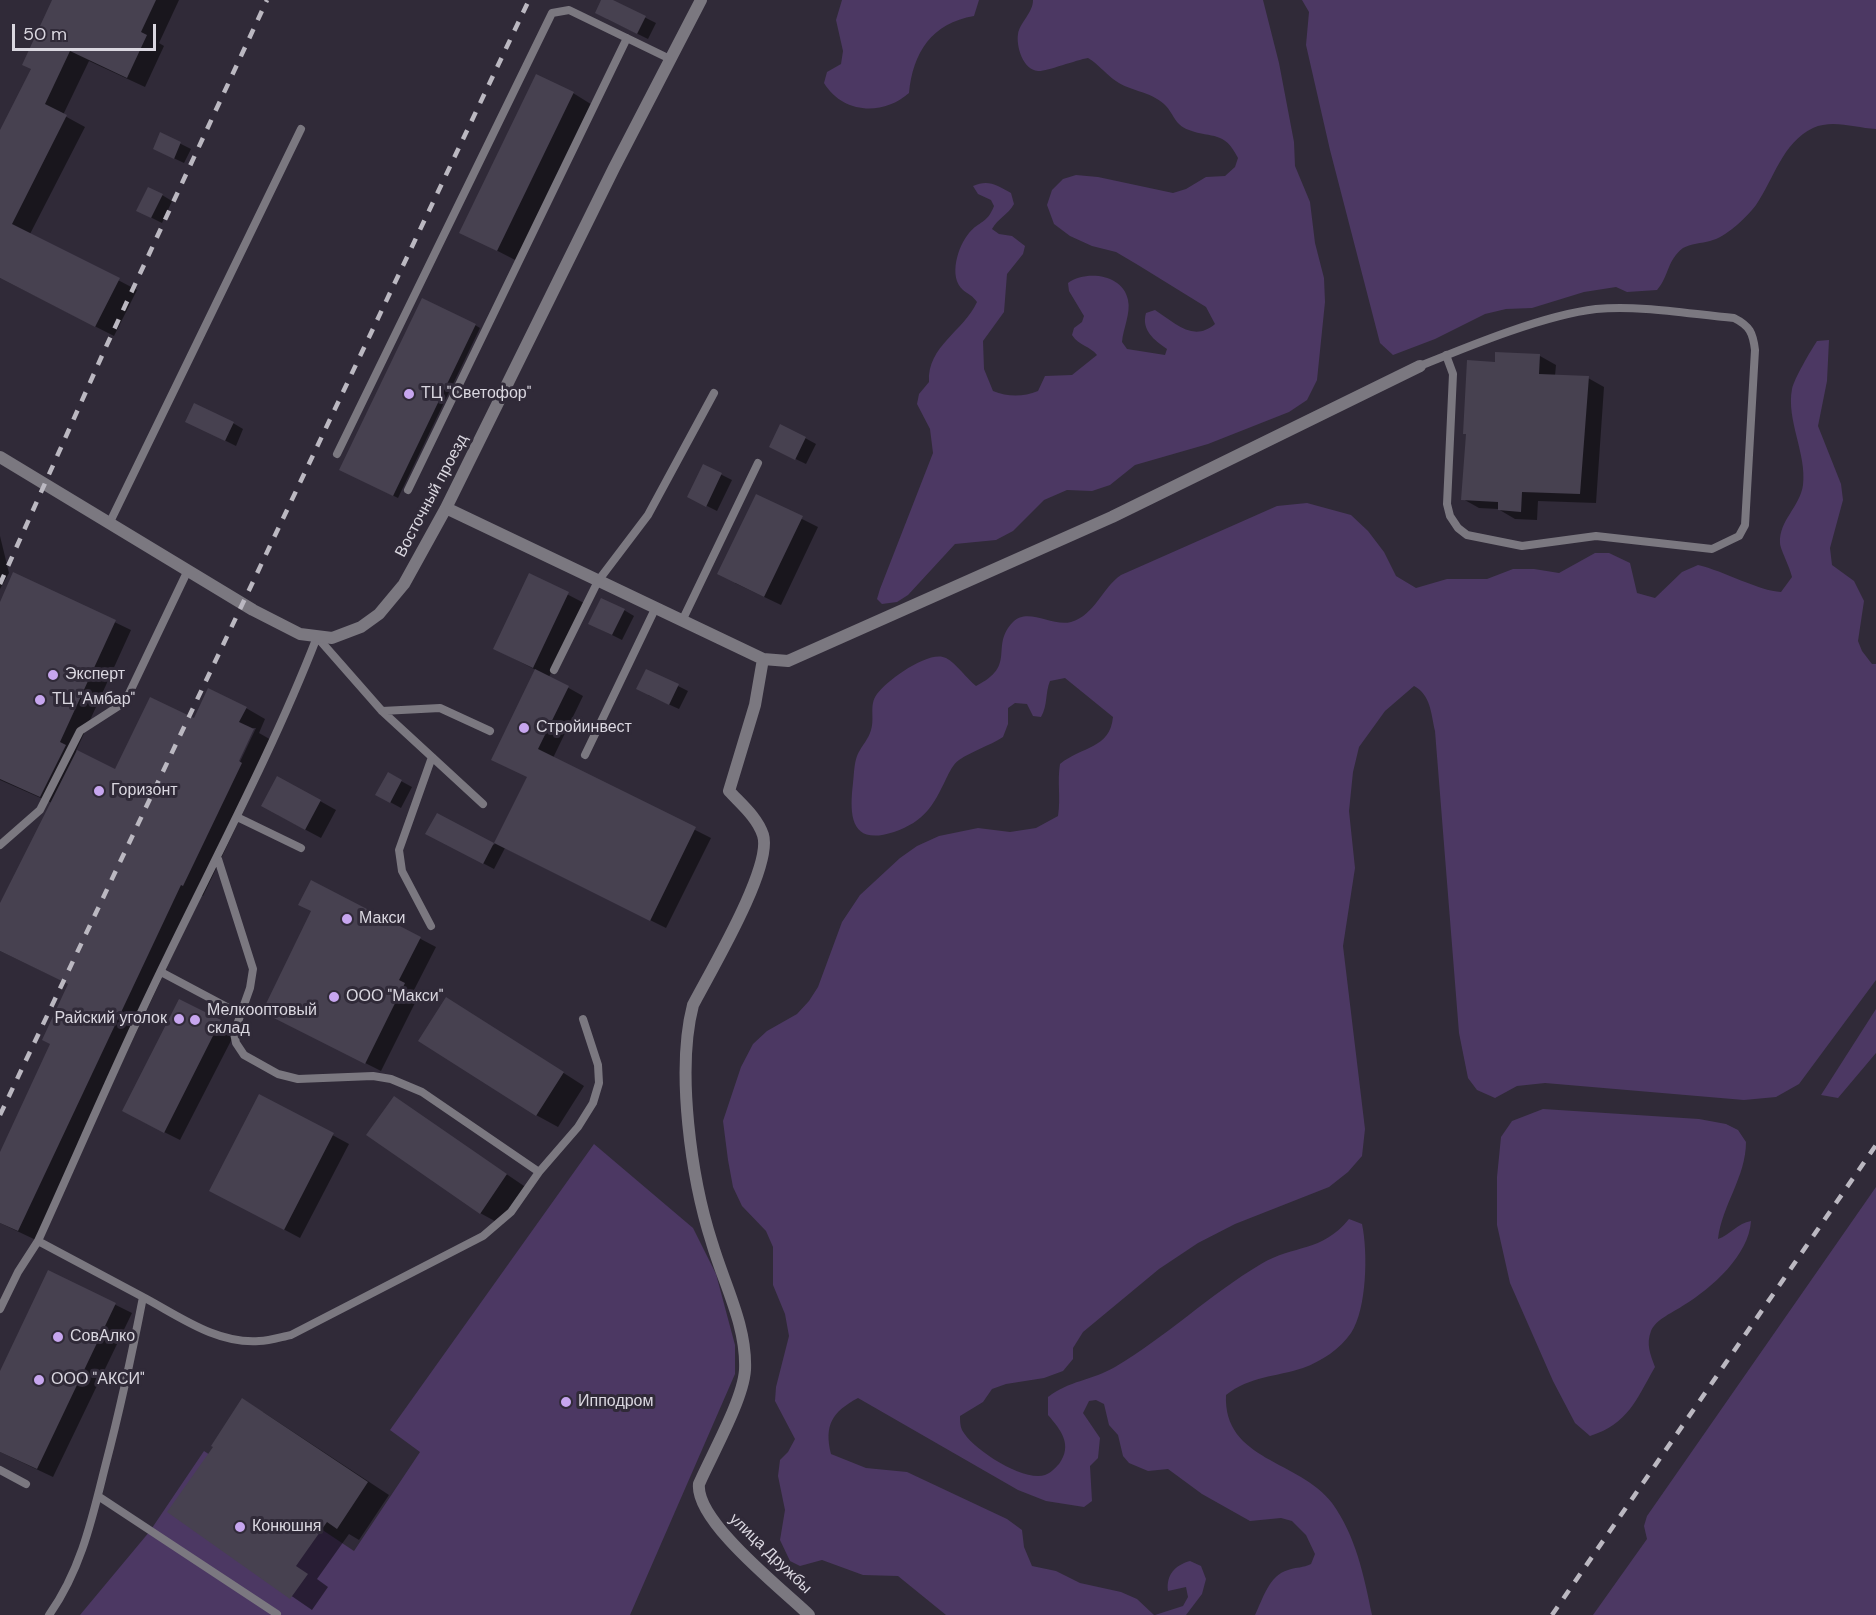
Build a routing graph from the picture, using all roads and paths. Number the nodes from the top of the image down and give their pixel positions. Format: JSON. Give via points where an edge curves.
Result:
{"nodes":[{"id":1,"x":701,"y":0,"type":"edge"},
{"id":2,"x":627,"y":38,"type":"junction"},
{"id":3,"x":670,"y":59,"type":"junction"},
{"id":4,"x":301,"y":129,"type":"dead end"},
{"id":5,"x":1446,"y":355,"type":"junction"},
{"id":6,"x":1420,"y":366,"type":"joint"},
{"id":7,"x":714,"y":393,"type":"dead end"},
{"id":8,"x":337,"y":454,"type":"dead end"},
{"id":9,"x":0,"y":457,"type":"edge"},
{"id":10,"x":758,"y":463,"type":"dead end"},
{"id":11,"x":408,"y":490,"type":"dead end"},
{"id":12,"x":446,"y":508,"type":"junction"},
{"id":13,"x":109,"y":524,"type":"junction"},
{"id":14,"x":188,"y":570,"type":"junction"},
{"id":15,"x":598,"y":581,"type":"junction"},
{"id":16,"x":655,"y":609,"type":"junction"},
{"id":17,"x":682,"y":621,"type":"junction"},
{"id":18,"x":317,"y":637,"type":"junction"},
{"id":19,"x":763,"y":659,"type":"junction"},
{"id":20,"x":554,"y":670,"type":"dead end"},
{"id":21,"x":382,"y":711,"type":"junction"},
{"id":22,"x":490,"y":731,"type":"dead end"},
{"id":23,"x":585,"y":755,"type":"dead end"},
{"id":24,"x":432,"y":757,"type":"junction"},
{"id":25,"x":483,"y":804,"type":"dead end"},
{"id":26,"x":237,"y":817,"type":"junction"},
{"id":27,"x":0,"y":845,"type":"edge"},
{"id":28,"x":301,"y":848,"type":"dead end"},
{"id":29,"x":218,"y":859,"type":"junction"},
{"id":30,"x":431,"y":926,"type":"dead end"},
{"id":31,"x":161,"y":972,"type":"junction"},
{"id":32,"x":240,"y":1014,"type":"junction"},
{"id":33,"x":583,"y":1019,"type":"dead end"},
{"id":34,"x":539,"y":1172,"type":"junction"},
{"id":35,"x":39,"y":1241,"type":"junction"},
{"id":36,"x":143,"y":1297,"type":"junction"},
{"id":37,"x":0,"y":1309,"type":"edge"},
{"id":38,"x":0,"y":1470,"type":"edge"},
{"id":39,"x":26,"y":1484,"type":"dead end"},
{"id":40,"x":98,"y":1496,"type":"junction"},
{"id":41,"x":277,"y":1614,"type":"edge"},
{"id":42,"x":49,"y":1615,"type":"edge"},
{"id":43,"x":809,"y":1615,"type":"edge"}],
"edges":[{"from":1,"to":3,"type":"street","name":"Восточный проезд"},
{"from":2,"to":3,"type":"lane"},
{"from":2,"to":8,"type":"lane","via":[[569,10],[552,13],[547,19]]},
{"from":2,"to":11,"type":"lane"},
{"from":3,"to":12,"type":"street","name":"Восточный проезд"},
{"from":4,"to":13,"type":"lane"},
{"from":5,"to":5,"type":"lane","via":[[1564,315],[1597,309],[1734,318],[1746,324],[1753,334],[1755,350],[1745,525],[1739,536],[1712,549],[1596,536],[1522,546],[1467,535],[1450,516],[1447,504],[1453,374]]},
{"from":5,"to":6,"type":"lane"},
{"from":6,"to":19,"type":"street","via":[[1112,517],[877,622],[788,661]]},
{"from":7,"to":15,"type":"lane","via":[[648,515]]},
{"from":9,"to":13,"type":"street","name":"Восточный проезд"},
{"from":10,"to":17,"type":"lane"},
{"from":12,"to":15,"type":"street"},
{"from":12,"to":18,"type":"street","name":"Восточный проезд","via":[[404,584],[379,614],[346,634]]},
{"from":13,"to":14,"type":"street","name":"Восточный проезд"},
{"from":14,"to":18,"type":"street","name":"Восточный проезд","via":[[276,623]]},
{"from":14,"to":27,"type":"lane","via":[[125,702],[80,731],[39,810]]},
{"from":15,"to":16,"type":"street"},
{"from":15,"to":20,"type":"lane"},
{"from":16,"to":17,"type":"street"},
{"from":16,"to":23,"type":"lane"},
{"from":17,"to":19,"type":"street"},
{"from":18,"to":21,"type":"lane"},
{"from":18,"to":26,"type":"lane","via":[[297,690]]},
{"from":19,"to":43,"type":"street","name":"улица Дружбы","via":[[755,705],[729,790],[755,819],[765,846],[759,874],[693,1005],[687,1028],[692,1165],[711,1241],[743,1340],[745,1371],[698,1495],[727,1538]]},
{"from":21,"to":22,"type":"lane","via":[[440,708]]},
{"from":21,"to":24,"type":"lane"},
{"from":24,"to":25,"type":"lane"},
{"from":24,"to":30,"type":"lane","via":[[399,850],[402,871]]},
{"from":26,"to":28,"type":"lane"},
{"from":26,"to":29,"type":"lane"},
{"from":29,"to":31,"type":"lane"},
{"from":29,"to":32,"type":"lane","via":[[253,969]]},
{"from":31,"to":32,"type":"lane"},
{"from":31,"to":35,"type":"lane"},
{"from":32,"to":34,"type":"lane","via":[[234,1033],[236,1042],[254,1063],[298,1079],[392,1079],[422,1092]]},
{"from":33,"to":34,"type":"lane","via":[[598,1065],[599,1083],[578,1127]]},
{"from":34,"to":36,"type":"lane","via":[[511,1212],[483,1236],[291,1335],[259,1341],[232,1340],[210,1333]]},
{"from":35,"to":36,"type":"lane"},
{"from":35,"to":37,"type":"lane"},
{"from":36,"to":40,"type":"lane"},
{"from":38,"to":39,"type":"lane"},
{"from":40,"to":41,"type":"lane"},
{"from":40,"to":42,"type":"lane","via":[[87,1542]]}]}
